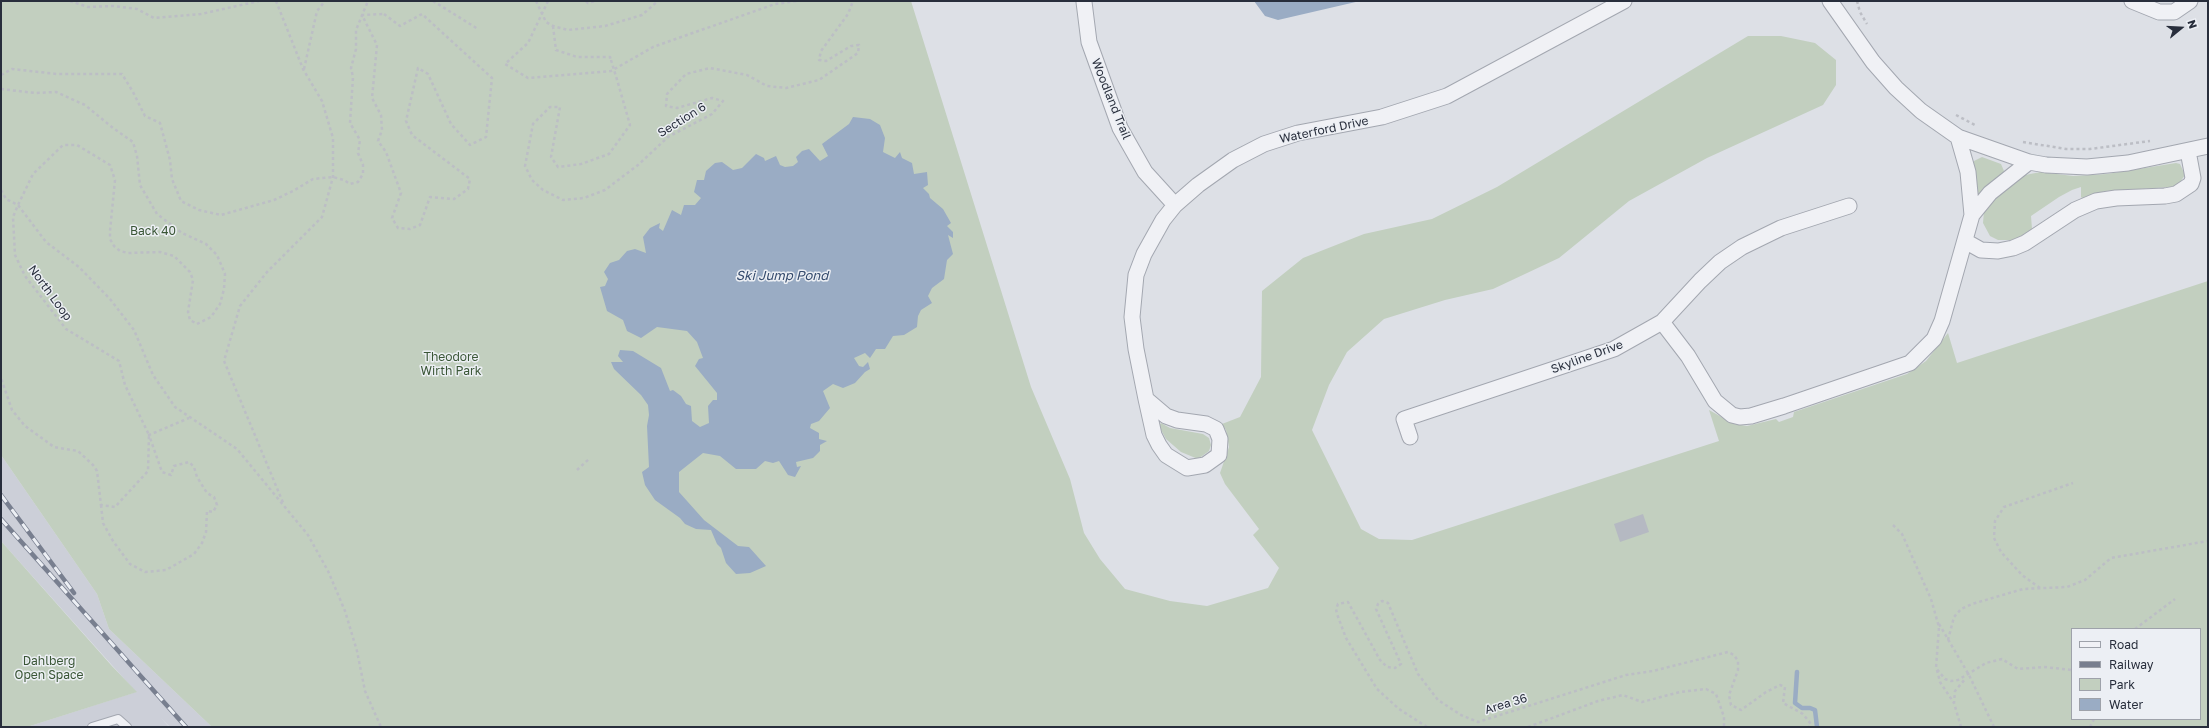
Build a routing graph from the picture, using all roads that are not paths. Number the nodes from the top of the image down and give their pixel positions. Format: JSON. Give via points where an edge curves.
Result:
{"nodes":[{"id":1,"x":1624,"y":1,"type":"edge"},
{"id":2,"x":1830,"y":1,"type":"edge"},
{"id":3,"x":2132,"y":1,"type":"edge"},
{"id":4,"x":2190,"y":1,"type":"edge"},
{"id":5,"x":1084,"y":2,"type":"edge"},
{"id":6,"x":1958,"y":137,"type":"junction"},
{"id":7,"x":2208,"y":146,"type":"edge"},
{"id":8,"x":2188,"y":151,"type":"junction"},
{"id":9,"x":2029,"y":162,"type":"junction"},
{"id":10,"x":1175,"y":205,"type":"junction"},
{"id":11,"x":1849,"y":206,"type":"dead end"},
{"id":12,"x":1972,"y":215,"type":"junction"},
{"id":13,"x":1965,"y":241,"type":"junction"},
{"id":14,"x":1662,"y":322,"type":"junction"},
{"id":15,"x":1146,"y":399,"type":"junction"},
{"id":16,"x":1410,"y":437,"type":"dead end"},
{"id":17,"x":92,"y":727,"type":"edge"},
{"id":18,"x":127,"y":727,"type":"edge"}],
"edges":[{"from":1,"to":10,"type":"street","name":"Waterford Drive","via":[[1477,81],[1431,103],[1382,117],[1298,133],[1264,144],[1215,172]]},
{"from":2,"to":6,"type":"street","via":[[1873,62],[1896,88],[1921,111]]},
{"from":3,"to":4,"type":"street","via":[[2159,12],[2174,12]]},
{"from":5,"to":10,"type":"street","name":"Woodland Trail","via":[[1089,42],[1120,128],[1145,172]]},
{"from":6,"to":9,"type":"street"},
{"from":6,"to":12,"type":"street","via":[[1968,172]]},
{"from":7,"to":8,"type":"street"},
{"from":8,"to":9,"type":"street","via":[[2128,163],[2087,167]]},
{"from":8,"to":13,"type":"street","via":[[2193,178],[2190,184],[2176,194],[2096,201],[2075,210],[2025,243],[2013,248],[1998,251],[1981,250]]},
{"from":9,"to":12,"type":"street","via":[[1990,193]]},
{"from":10,"to":15,"type":"street","name":"Waterford Drive","via":[[1144,254],[1136,275],[1132,317]]},
{"from":11,"to":14,"type":"street","name":"Skyline Drive","via":[[1781,228],[1742,247],[1710,271]]},
{"from":12,"to":13,"type":"street"},
{"from":13,"to":14,"type":"street","via":[[1942,321],[1934,339],[1910,363],[1751,416],[1732,415],[1715,401],[1688,356]]},
{"from":14,"to":16,"type":"street","name":"Skyline Drive","via":[[1614,349],[1404,419]]},
{"from":15,"to":15,"type":"street","name":"Waterford Drive","via":[[1154,435],[1166,455],[1187,468],[1197,468],[1213,461],[1219,455],[1220,439],[1216,429],[1206,424],[1166,416]]},
{"from":17,"to":18,"type":"lane","via":[[118,719]]}]}
